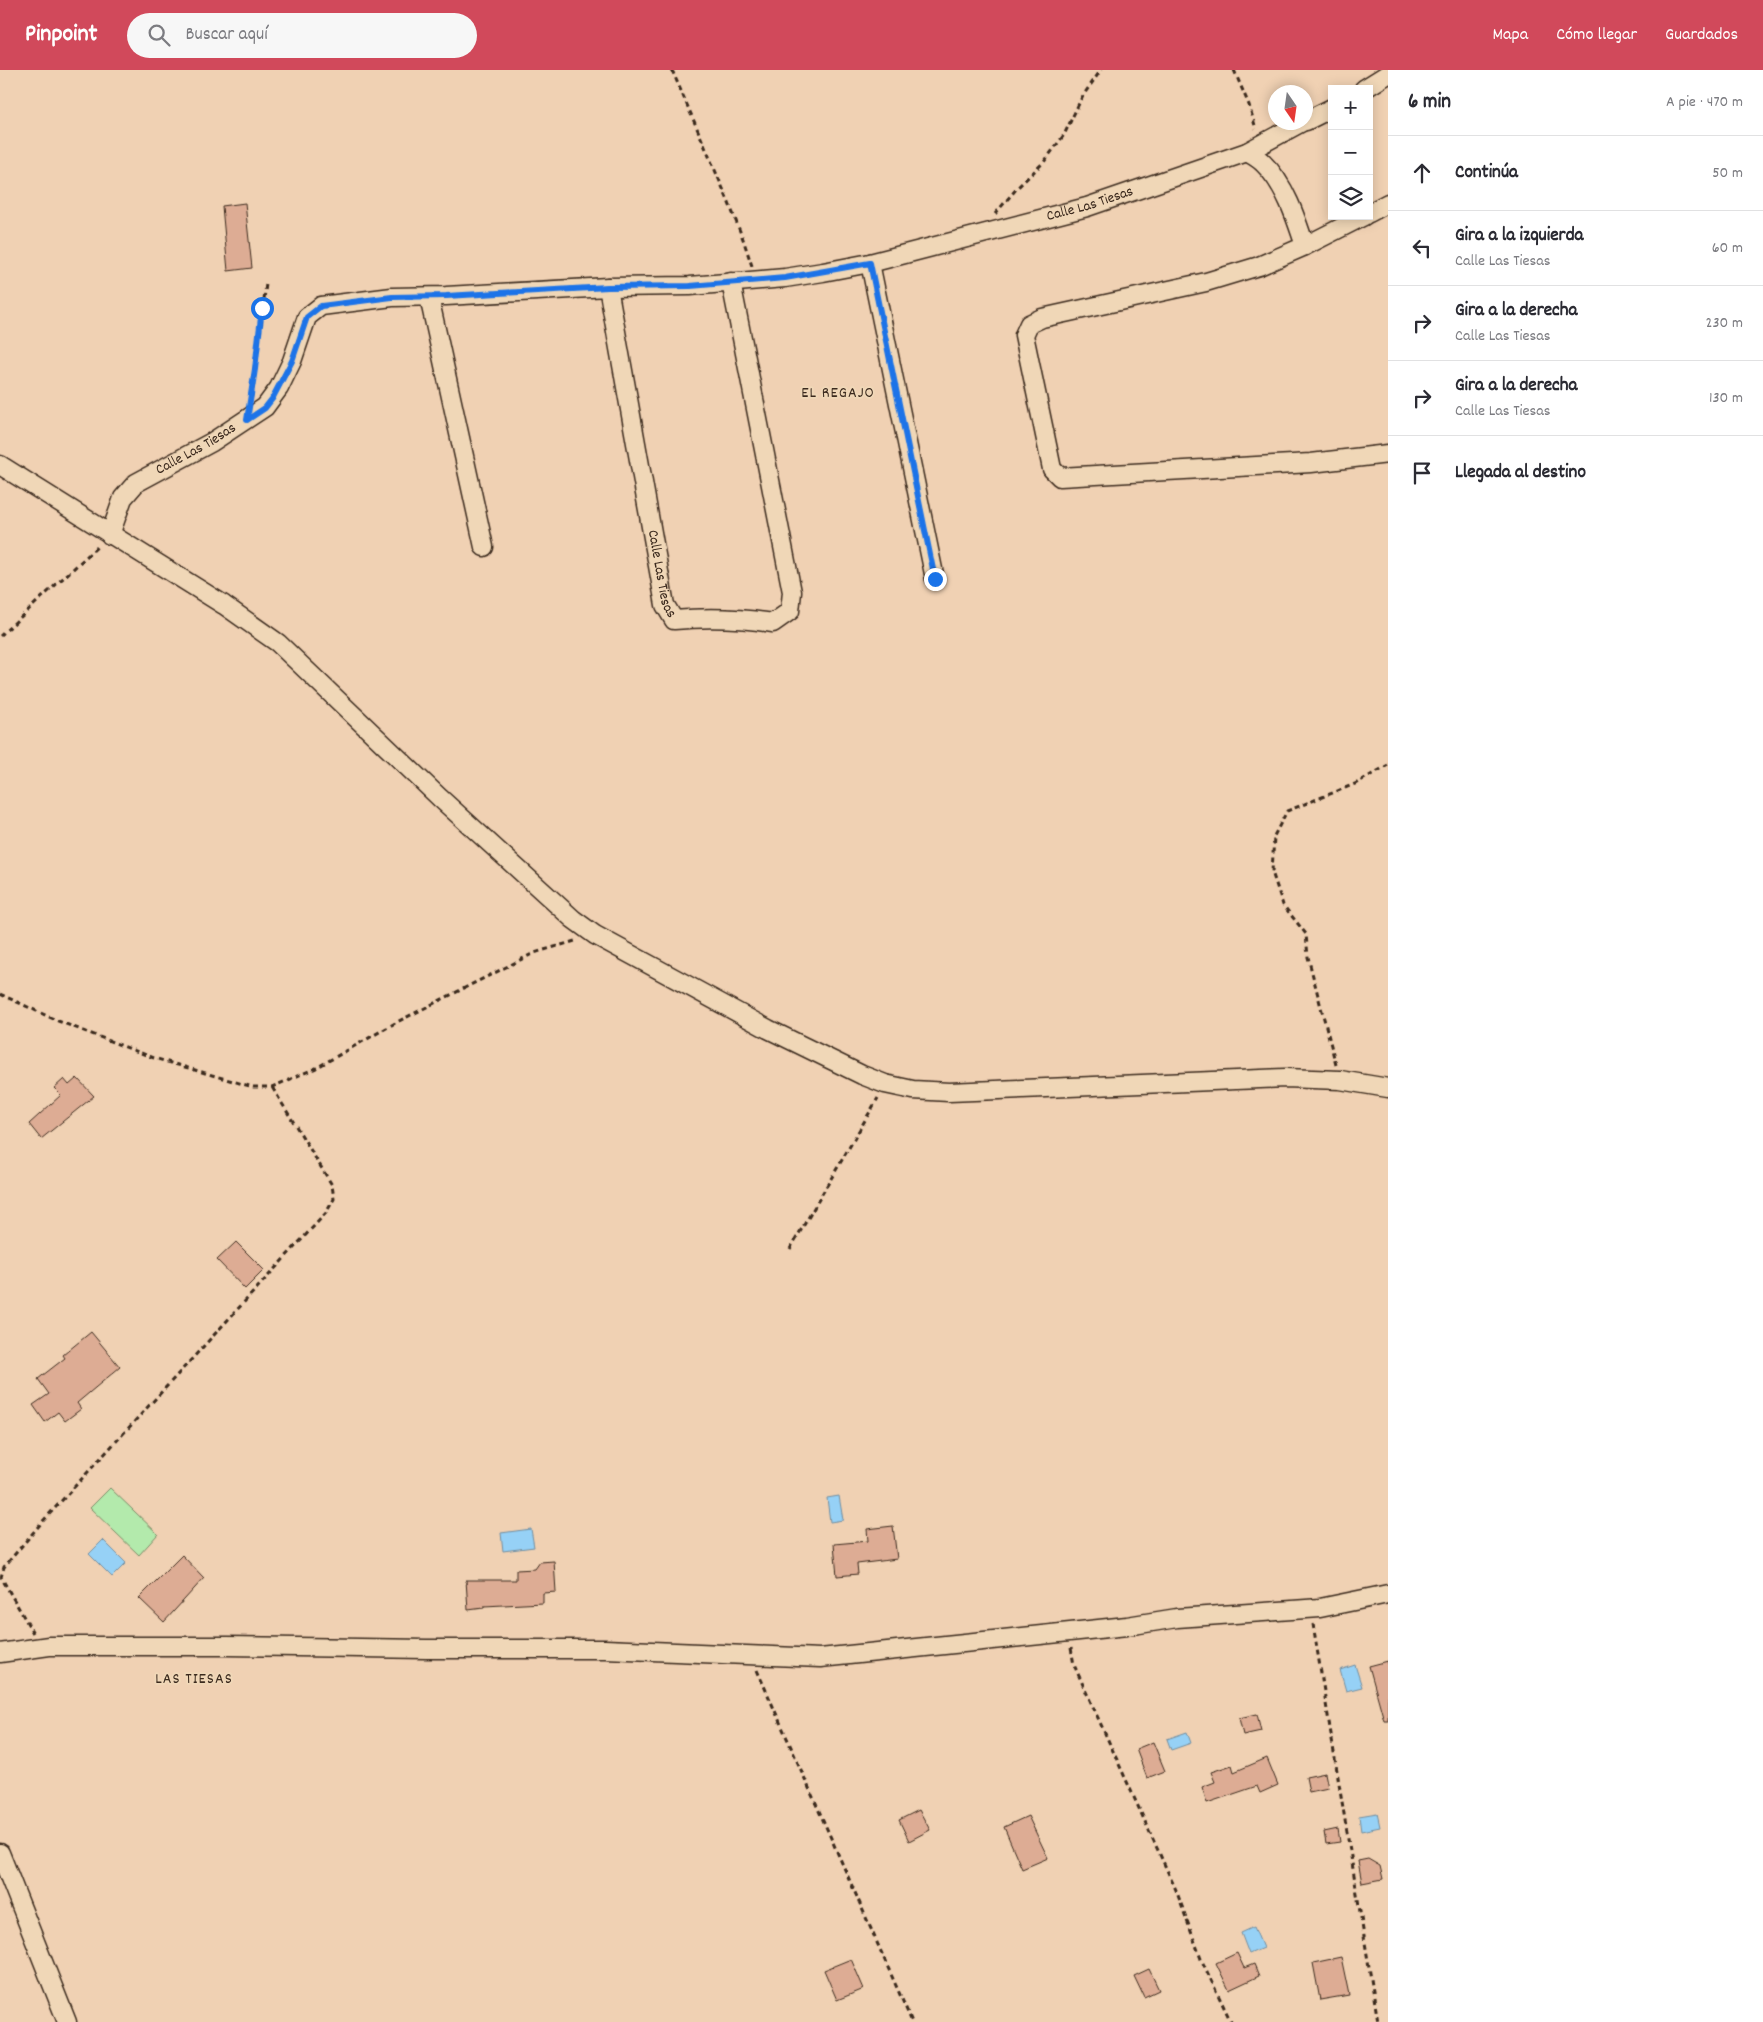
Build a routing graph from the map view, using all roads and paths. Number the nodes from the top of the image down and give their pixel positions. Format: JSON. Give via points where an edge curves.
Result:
{"nodes":[{"id":1,"x":672,"y":70,"type":"edge"},
{"id":2,"x":1101,"y":70,"type":"edge"},
{"id":3,"x":1234,"y":70,"type":"edge"},
{"id":4,"x":1388,"y":74,"type":"edge"},
{"id":5,"x":1370,"y":85,"type":"edge"},
{"id":6,"x":1328,"y":110,"type":"edge"},
{"id":7,"x":1313,"y":118,"type":"edge"},
{"id":8,"x":1287,"y":130,"type":"edge"},
{"id":9,"x":1253,"y":148,"type":"junction"},
{"id":10,"x":1388,"y":203,"type":"edge"},
{"id":11,"x":1373,"y":211,"type":"edge"},
{"id":12,"x":1356,"y":220,"type":"edge"},
{"id":13,"x":982,"y":233,"type":"junction"},
{"id":14,"x":1305,"y":246,"type":"junction"},
{"id":15,"x":870,"y":263,"type":"junction"},
{"id":16,"x":754,"y":281,"type":"junction"},
{"id":17,"x":731,"y":282,"type":"junction"},
{"id":18,"x":266,"y":284,"type":"dead end"},
{"id":19,"x":608,"y":287,"type":"junction"},
{"id":20,"x":430,"y":297,"type":"junction"},
{"id":21,"x":247,"y":420,"type":"junction"},
{"id":22,"x":1388,"y":454,"type":"edge"},
{"id":23,"x":0,"y":465,"type":"edge"},
{"id":24,"x":110,"y":535,"type":"junction"},
{"id":25,"x":484,"y":547,"type":"dead end"},
{"id":26,"x":935,"y":579,"type":"dead end"},
{"id":27,"x":0,"y":636,"type":"edge"},
{"id":28,"x":1388,"y":766,"type":"edge"},
{"id":29,"x":595,"y":935,"type":"junction"},
{"id":30,"x":0,"y":994,"type":"edge"},
{"id":31,"x":1340,"y":1080,"type":"junction"},
{"id":32,"x":885,"y":1084,"type":"junction"},
{"id":33,"x":272,"y":1087,"type":"junction"},
{"id":34,"x":1388,"y":1088,"type":"edge"},
{"id":35,"x":790,"y":1249,"type":"dead end"},
{"id":36,"x":1388,"y":1594,"type":"edge"},
{"id":37,"x":1311,"y":1609,"type":"junction"},
{"id":38,"x":1072,"y":1632,"type":"junction"},
{"id":39,"x":41,"y":1647,"type":"junction"},
{"id":40,"x":0,"y":1653,"type":"edge"},
{"id":41,"x":750,"y":1655,"type":"junction"},
{"id":42,"x":0,"y":1853,"type":"edge"},
{"id":43,"x":67,"y":2022,"type":"edge"},
{"id":44,"x":912,"y":2022,"type":"edge"},
{"id":45,"x":1231,"y":2022,"type":"edge"},
{"id":46,"x":1378,"y":2022,"type":"edge"}],
"edges":[{"from":1,"to":16,"type":"path","via":[[743,239]]},
{"from":2,"to":13,"type":"path","via":[[1082,97],[1064,135],[1044,162],[998,209]]},
{"from":3,"to":9,"type":"path","via":[[1249,105]]},
{"from":4,"to":5,"type":"street"},
{"from":6,"to":7,"type":"street"},
{"from":8,"to":9,"type":"street","name":"Calle Las Tiesas"},
{"from":9,"to":13,"type":"street","name":"Calle Las Tiesas","via":[[1087,207]]},
{"from":9,"to":14,"type":"street","via":[[1279,184]]},
{"from":10,"to":11,"type":"street"},
{"from":12,"to":14,"type":"street"},
{"from":13,"to":15,"type":"street","name":"Calle Las Tiesas"},
{"from":14,"to":22,"type":"street","via":[[1259,266],[1206,282],[1042,318],[1029,324],[1024,335],[1052,469],[1060,477],[1311,463]]},
{"from":15,"to":16,"type":"street","name":"Calle Las Tiesas"},
{"from":15,"to":26,"type":"street"},
{"from":16,"to":17,"type":"street","name":"Calle Las Tiesas"},
{"from":17,"to":19,"type":"street","name":"Calle Las Tiesas"},
{"from":17,"to":19,"type":"street","name":"Calle Las Tiesas","via":[[792,592],[790,611],[773,622],[704,617],[674,620],[666,605]]},
{"from":18,"to":21,"type":"path"},
{"from":19,"to":20,"type":"street","name":"Calle Las Tiesas"},
{"from":20,"to":21,"type":"street","name":"Calle Las Tiesas","via":[[383,298],[321,306],[307,317],[292,361],[272,399]]},
{"from":20,"to":25,"type":"street"},
{"from":21,"to":24,"type":"street","name":"Calle Las Tiesas","via":[[136,483],[123,498]]},
{"from":23,"to":24,"type":"street"},
{"from":24,"to":27,"type":"path"},
{"from":24,"to":29,"type":"street","via":[[224,605],[278,643],[440,798],[573,919]]},
{"from":28,"to":31,"type":"path","via":[[1355,784],[1287,811],[1274,836],[1272,872],[1283,905],[1306,934],[1308,957]]},
{"from":29,"to":32,"type":"street","via":[[768,1029]]},
{"from":29,"to":33,"type":"path","via":[[534,953],[397,1022],[316,1068]]},
{"from":30,"to":33,"type":"path","via":[[58,1021],[154,1058],[253,1087]]},
{"from":31,"to":32,"type":"street","via":[[1276,1078],[949,1092]]},
{"from":31,"to":34,"type":"street"},
{"from":32,"to":35,"type":"path"},
{"from":33,"to":39,"type":"path","via":[[332,1185],[334,1199],[326,1213],[4,1567],[1,1578]]},
{"from":36,"to":37,"type":"street"},
{"from":37,"to":38,"type":"street","via":[[1177,1618]]},
{"from":37,"to":46,"type":"path"},
{"from":38,"to":41,"type":"street","via":[[820,1658]]},
{"from":38,"to":45,"type":"path","via":[[1074,1665],[1176,1890],[1201,1959]]},
{"from":39,"to":40,"type":"street"},
{"from":39,"to":41,"type":"street","via":[[605,1649]]},
{"from":41,"to":44,"type":"path"},
{"from":42,"to":43,"type":"street"}]}
